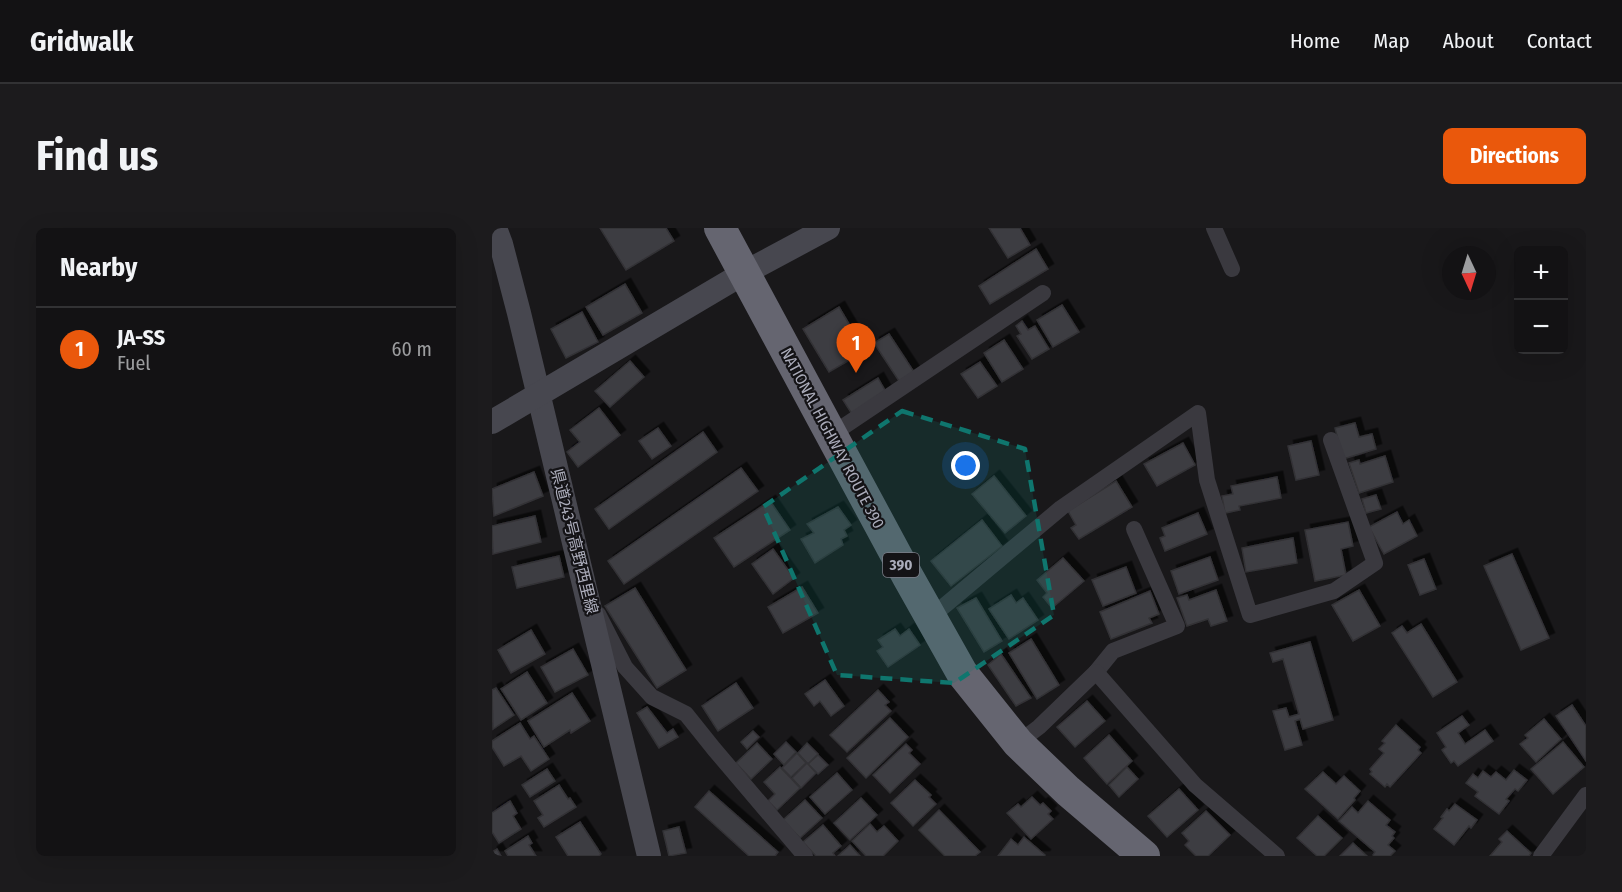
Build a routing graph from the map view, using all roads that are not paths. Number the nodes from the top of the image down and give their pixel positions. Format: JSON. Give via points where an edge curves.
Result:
{"nodes":[{"id":1,"x":495,"y":228,"type":"edge"},
{"id":2,"x":720,"y":228,"type":"edge"},
{"id":3,"x":828,"y":228,"type":"edge"},
{"id":4,"x":1214,"y":228,"type":"edge"},
{"id":5,"x":1232,"y":269,"type":"dead end"},
{"id":6,"x":744,"y":273,"type":"junction"},
{"id":7,"x":1043,"y":293,"type":"dead end"},
{"id":8,"x":538,"y":394,"type":"junction"},
{"id":9,"x":492,"y":422,"type":"edge"},
{"id":10,"x":831,"y":435,"type":"junction"},
{"id":11,"x":1331,"y":440,"type":"dead end"},
{"id":12,"x":1134,"y":529,"type":"dead end"},
{"id":13,"x":588,"y":595,"type":"junction"},
{"id":14,"x":931,"y":617,"type":"junction"},
{"id":15,"x":1096,"y":672,"type":"junction"},
{"id":16,"x":1018,"y":743,"type":"junction"},
{"id":17,"x":1586,"y":795,"type":"edge"},
{"id":18,"x":649,"y":856,"type":"edge"},
{"id":19,"x":805,"y":856,"type":"edge"},
{"id":20,"x":1144,"y":856,"type":"edge"},
{"id":21,"x":1277,"y":856,"type":"edge"},
{"id":22,"x":1541,"y":856,"type":"edge"}],
"edges":[{"from":1,"to":8,"type":"main road","name":"県道243号高野西里線"},
{"from":2,"to":6,"type":"highway","name":"NATIONAL HIGHWAY ROUTE 390","number":"390"},
{"from":3,"to":6,"type":"main road"},
{"from":4,"to":5,"type":"street"},
{"from":6,"to":8,"type":"main road"},
{"from":6,"to":10,"type":"highway","name":"NATIONAL HIGHWAY ROUTE 390","number":"390"},
{"from":7,"to":10,"type":"street"},
{"from":8,"to":9,"type":"main road"},
{"from":8,"to":13,"type":"main road","name":"県道243号高野西里線"},
{"from":10,"to":14,"type":"highway","name":"NATIONAL HIGHWAY ROUTE 390","number":"390"},
{"from":11,"to":14,"type":"street","via":[[1375,563],[1334,591],[1250,615],[1207,480],[1198,413],[1061,508]]},
{"from":12,"to":15,"type":"street","via":[[1177,626],[1113,651]]},
{"from":13,"to":18,"type":"main road","name":"県道243号高野西里線"},
{"from":13,"to":19,"type":"street","via":[[625,667],[652,697],[686,714]]},
{"from":14,"to":16,"type":"highway","name":"NATIONAL HIGHWAY ROUTE 390","number":"390","via":[[962,673]]},
{"from":15,"to":16,"type":"street"},
{"from":15,"to":21,"type":"street","via":[[1195,785]]},
{"from":16,"to":20,"type":"highway","name":"NATIONAL HIGHWAY ROUTE 390","number":"390"},
{"from":17,"to":22,"type":"street"}]}
